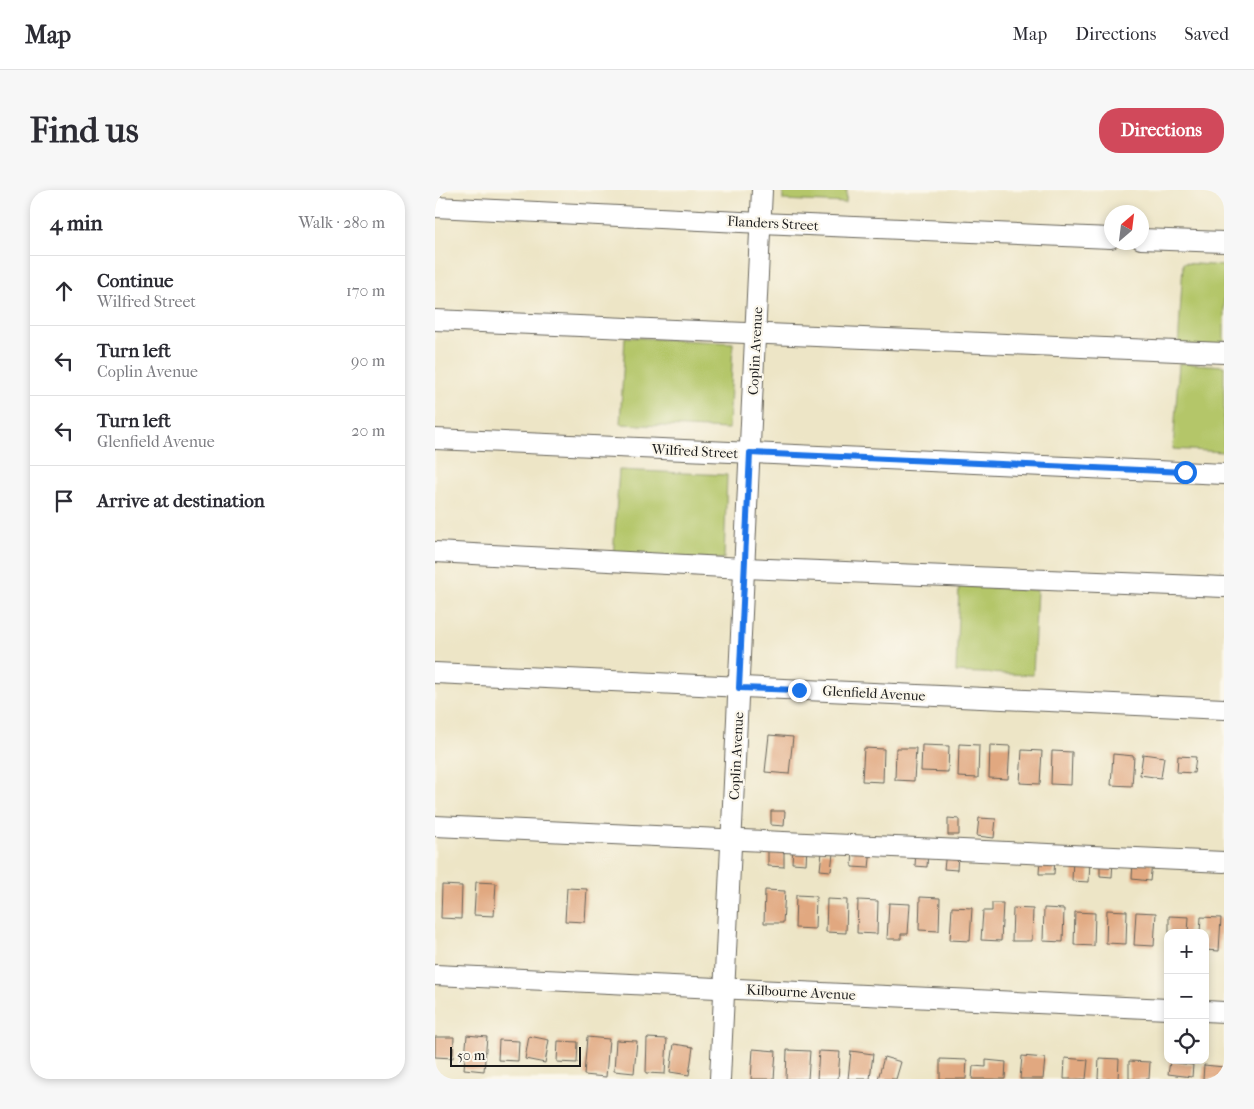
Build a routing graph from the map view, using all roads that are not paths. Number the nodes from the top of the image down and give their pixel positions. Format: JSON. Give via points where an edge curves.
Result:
{"nodes":[{"id":1,"x":762,"y":190,"type":"edge"},
{"id":2,"x":435,"y":206,"type":"edge"},
{"id":3,"x":761,"y":223,"type":"junction"},
{"id":4,"x":1104,"y":238,"type":"edge"},
{"id":5,"x":1149,"y":239,"type":"edge"},
{"id":6,"x":1224,"y":242,"type":"edge"},
{"id":7,"x":435,"y":320,"type":"edge"},
{"id":8,"x":756,"y":333,"type":"junction"},
{"id":9,"x":1224,"y":353,"type":"edge"},
{"id":10,"x":435,"y":439,"type":"edge"},
{"id":11,"x":750,"y":453,"type":"junction"},
{"id":12,"x":1224,"y":474,"type":"edge"},
{"id":13,"x":435,"y":552,"type":"edge"},
{"id":14,"x":745,"y":568,"type":"junction"},
{"id":15,"x":1224,"y":586,"type":"edge"},
{"id":16,"x":435,"y":673,"type":"edge"},
{"id":17,"x":739,"y":688,"type":"junction"},
{"id":18,"x":1224,"y":710,"type":"edge"},
{"id":19,"x":435,"y":826,"type":"edge"},
{"id":20,"x":731,"y":839,"type":"junction"},
{"id":21,"x":1224,"y":862,"type":"edge"},
{"id":22,"x":435,"y":975,"type":"edge"},
{"id":23,"x":725,"y":988,"type":"junction"},
{"id":24,"x":1164,"y":1010,"type":"edge"},
{"id":25,"x":1209,"y":1011,"type":"edge"},
{"id":26,"x":1224,"y":1012,"type":"edge"},
{"id":27,"x":720,"y":1079,"type":"edge"}],
"edges":[{"from":1,"to":3,"type":"street","name":"Coplin Avenue"},
{"from":2,"to":3,"type":"street","name":"Flanders Street"},
{"from":3,"to":4,"type":"street","name":"Flanders Street"},
{"from":3,"to":8,"type":"street","name":"Coplin Avenue"},
{"from":5,"to":6,"type":"street"},
{"from":7,"to":8,"type":"street"},
{"from":8,"to":9,"type":"street"},
{"from":8,"to":11,"type":"street","name":"Coplin Avenue"},
{"from":10,"to":11,"type":"street","name":"Wilfred Street"},
{"from":11,"to":12,"type":"street","name":"Wilfred Street"},
{"from":11,"to":14,"type":"street","name":"Coplin Avenue"},
{"from":13,"to":14,"type":"street"},
{"from":14,"to":15,"type":"street"},
{"from":14,"to":17,"type":"street","name":"Coplin Avenue"},
{"from":16,"to":17,"type":"street","name":"Glenfield Avenue"},
{"from":17,"to":18,"type":"street","name":"Glenfield Avenue"},
{"from":17,"to":20,"type":"street","name":"Coplin Avenue"},
{"from":19,"to":20,"type":"street"},
{"from":20,"to":21,"type":"street"},
{"from":20,"to":23,"type":"street","name":"Coplin Avenue"},
{"from":22,"to":23,"type":"street","name":"Kilbourne Avenue"},
{"from":23,"to":24,"type":"street","name":"Kilbourne Avenue"},
{"from":23,"to":27,"type":"street","name":"Coplin Avenue"},
{"from":25,"to":26,"type":"street"}]}
